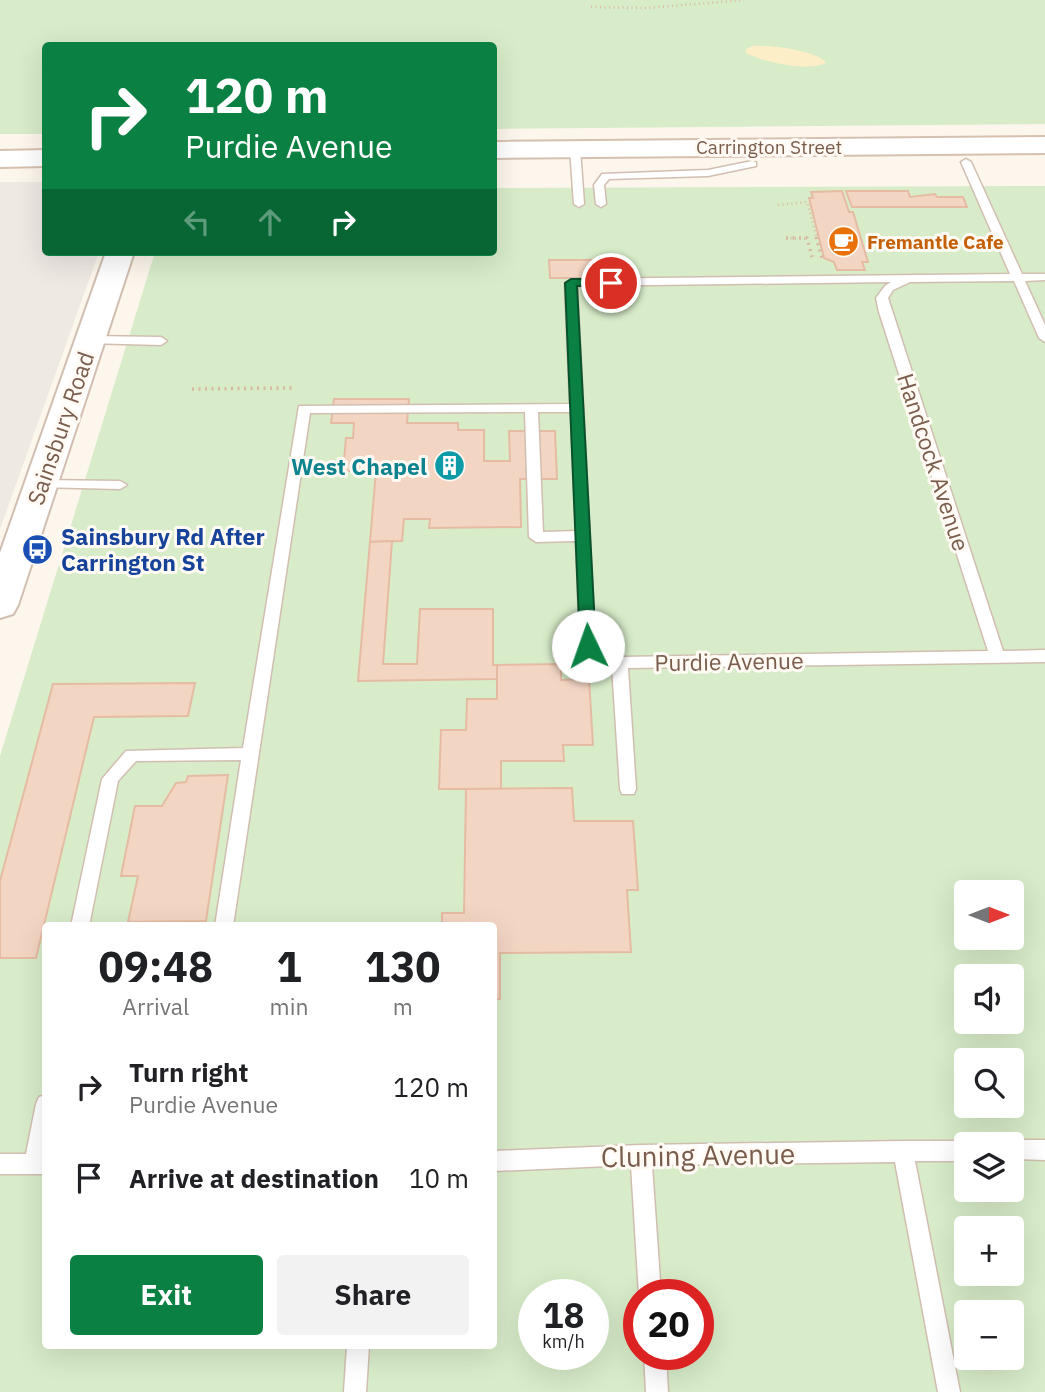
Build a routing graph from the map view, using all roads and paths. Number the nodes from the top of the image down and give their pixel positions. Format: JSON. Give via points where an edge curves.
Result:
{"nodes":[{"id":1,"x":744,"y":0,"type":"edge"},
{"id":2,"x":591,"y":7,"type":"dead end"},
{"id":3,"x":1045,"y":145,"type":"edge"},
{"id":4,"x":497,"y":150,"type":"edge"},
{"id":5,"x":576,"y":157,"type":"junction"},
{"id":6,"x":42,"y":158,"type":"edge"},
{"id":7,"x":0,"y":159,"type":"edge"},
{"id":8,"x":966,"y":162,"type":"junction"},
{"id":9,"x":1045,"y":162,"type":"edge"},
{"id":10,"x":752,"y":164,"type":"junction"},
{"id":11,"x":497,"y":166,"type":"edge"},
{"id":12,"x":42,"y":171,"type":"edge"},
{"id":13,"x":0,"y":172,"type":"edge"},
{"id":14,"x":579,"y":204,"type":"dead end"},
{"id":15,"x":601,"y":204,"type":"dead end"},
{"id":16,"x":778,"y":205,"type":"dead end"},
{"id":17,"x":786,"y":238,"type":"dead end"},
{"id":18,"x":119,"y":256,"type":"edge"},
{"id":19,"x":823,"y":263,"type":"junction"},
{"id":20,"x":1045,"y":277,"type":"edge"},
{"id":21,"x":1018,"y":278,"type":"junction"},
{"id":22,"x":908,"y":279,"type":"junction"},
{"id":23,"x":828,"y":281,"type":"junction"},
{"id":24,"x":1045,"y":338,"type":"edge"},
{"id":25,"x":90,"y":340,"type":"junction"},
{"id":26,"x":161,"y":341,"type":"dead end"},
{"id":27,"x":531,"y":408,"type":"junction"},
{"id":28,"x":577,"y":408,"type":"junction"},
{"id":29,"x":41,"y":484,"type":"junction"},
{"id":30,"x":120,"y":485,"type":"dead end"},
{"id":31,"x":583,"y":536,"type":"junction"},
{"id":32,"x":0,"y":605,"type":"edge"},
{"id":33,"x":1045,"y":656,"type":"edge"},
{"id":34,"x":997,"y":657,"type":"junction"},
{"id":35,"x":620,"y":663,"type":"junction"},
{"id":36,"x":252,"y":754,"type":"junction"},
{"id":37,"x":628,"y":789,"type":"dead end"},
{"id":38,"x":81,"y":922,"type":"edge"},
{"id":39,"x":226,"y":922,"type":"edge"},
{"id":40,"x":42,"y":1144,"type":"edge"},
{"id":41,"x":1024,"y":1150,"type":"edge"},
{"id":42,"x":1045,"y":1150,"type":"edge"},
{"id":43,"x":903,"y":1151,"type":"junction"},
{"id":44,"x":954,"y":1151,"type":"edge"},
{"id":45,"x":640,"y":1155,"type":"junction"},
{"id":46,"x":497,"y":1161,"type":"edge"},
{"id":47,"x":0,"y":1164,"type":"edge"},
{"id":48,"x":40,"y":1164,"type":"edge"},
{"id":49,"x":649,"y":1279,"type":"edge"},
{"id":50,"x":358,"y":1349,"type":"edge"},
{"id":51,"x":655,"y":1370,"type":"edge"},
{"id":52,"x":355,"y":1392,"type":"edge"},
{"id":53,"x":657,"y":1392,"type":"edge"},
{"id":54,"x":949,"y":1392,"type":"edge"}],
"edges":[{"from":1,"to":2,"type":"path","via":[[648,8]]},
{"from":3,"to":5,"type":"main road","name":"Carrington Street"},
{"from":4,"to":5,"type":"main road","name":"Carrington Street"},
{"from":5,"to":10,"type":"main road","name":"Carrington Street"},
{"from":5,"to":11,"type":"main road","name":"Carrington Street"},
{"from":5,"to":14,"type":"lane"},
{"from":6,"to":7,"type":"main road"},
{"from":8,"to":9,"type":"main road","name":"Carrington Street"},
{"from":8,"to":10,"type":"main road","name":"Carrington Street"},
{"from":8,"to":21,"type":"lane"},
{"from":10,"to":15,"type":"lane","via":[[708,173],[606,176],[599,185]]},
{"from":12,"to":13,"type":"main road"},
{"from":16,"to":19,"type":"path","via":[[807,202]]},
{"from":17,"to":19,"type":"path","via":[[807,238],[814,264]]},
{"from":18,"to":25,"type":"main road","name":"Sainsbury Road"},
{"from":19,"to":23,"type":"path"},
{"from":20,"to":21,"type":"lane"},
{"from":21,"to":22,"type":"lane"},
{"from":21,"to":24,"type":"lane"},
{"from":22,"to":23,"type":"lane"},
{"from":22,"to":34,"type":"lane","name":"Handcock Avenue","via":[[882,298],[885,312]]},
{"from":23,"to":28,"type":"lane","name":"Purdie Avenue","via":[[571,283]]},
{"from":25,"to":26,"type":"lane"},
{"from":25,"to":29,"type":"main road","name":"Sainsbury Road"},
{"from":27,"to":28,"type":"lane"},
{"from":27,"to":31,"type":"lane","via":[[536,537]]},
{"from":27,"to":36,"type":"lane","via":[[304,409]]},
{"from":28,"to":31,"type":"lane","name":"Purdie Avenue"},
{"from":29,"to":30,"type":"lane"},
{"from":29,"to":32,"type":"main road","name":"Sainsbury Road"},
{"from":31,"to":35,"type":"lane","name":"Purdie Avenue","via":[[588,646]]},
{"from":33,"to":34,"type":"lane","name":"Purdie Avenue"},
{"from":34,"to":35,"type":"lane","name":"Purdie Avenue"},
{"from":35,"to":37,"type":"lane"},
{"from":36,"to":38,"type":"lane","via":[[132,755],[110,779]]},
{"from":36,"to":39,"type":"lane"},
{"from":40,"to":48,"type":"lane"},
{"from":41,"to":42,"type":"lane"},
{"from":43,"to":44,"type":"lane","name":"Cluning Avenue"},
{"from":43,"to":45,"type":"lane","name":"Cluning Avenue"},
{"from":43,"to":54,"type":"lane"},
{"from":45,"to":46,"type":"lane","name":"Cluning Avenue"},
{"from":45,"to":49,"type":"lane"},
{"from":47,"to":48,"type":"lane"},
{"from":50,"to":52,"type":"lane"},
{"from":51,"to":53,"type":"lane"}]}
